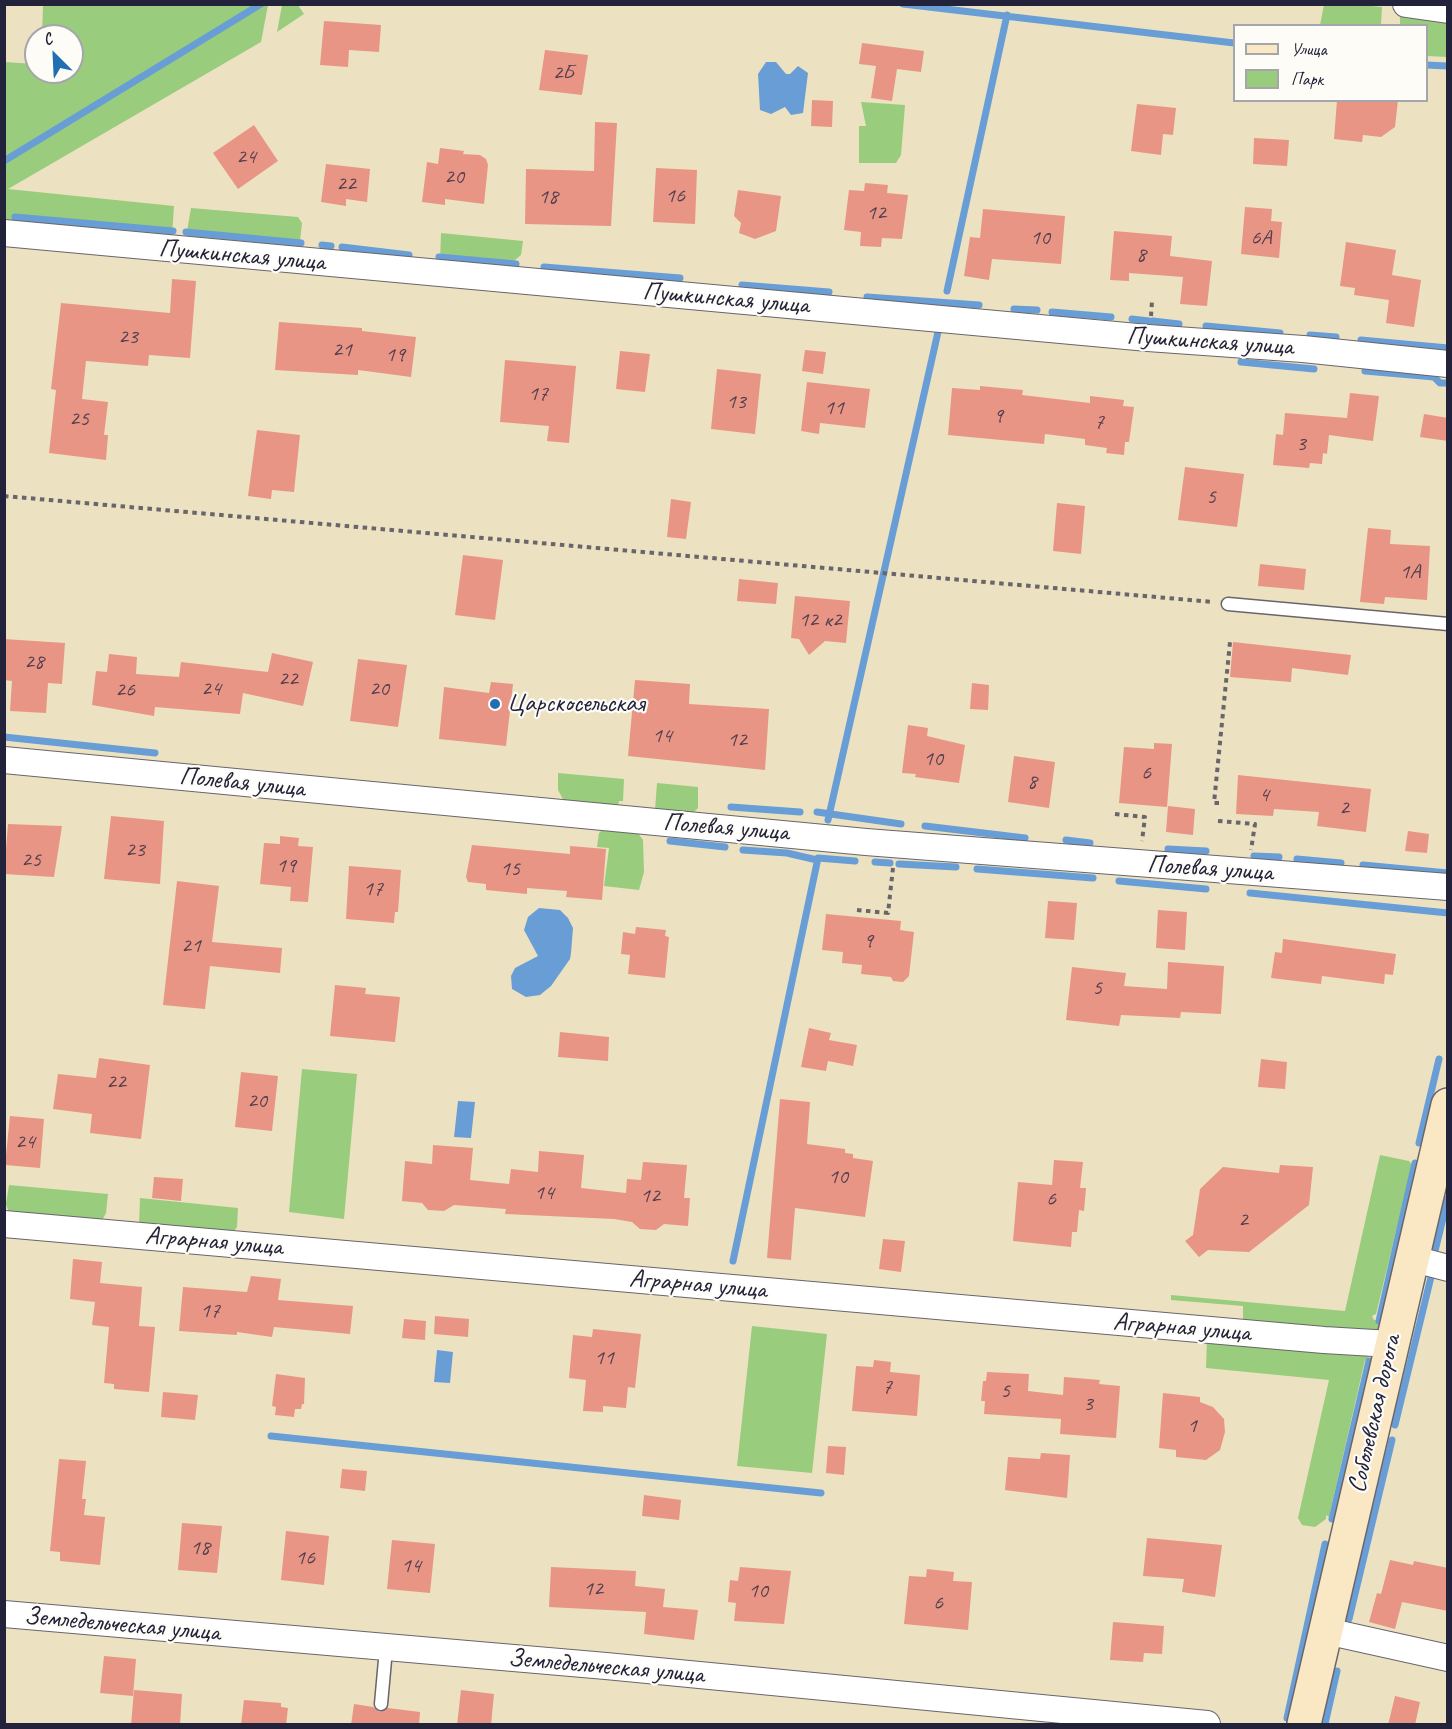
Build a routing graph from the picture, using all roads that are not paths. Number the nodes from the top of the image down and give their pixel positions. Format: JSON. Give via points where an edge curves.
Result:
{"nodes":[{"id":1,"x":1406,"y":4,"type":"edge"},
{"id":2,"x":1448,"y":10,"type":"edge"},
{"id":3,"x":4,"y":233,"type":"edge"},
{"id":4,"x":1448,"y":364,"type":"edge"},
{"id":5,"x":1228,"y":604,"type":"road end"},
{"id":6,"x":1448,"y":624,"type":"edge"},
{"id":7,"x":4,"y":760,"type":"edge"},
{"id":8,"x":1448,"y":887,"type":"edge"},
{"id":9,"x":1448,"y":1105,"type":"edge"},
{"id":10,"x":4,"y":1224,"type":"edge"},
{"id":11,"x":1410,"y":1258,"type":"junction"},
{"id":12,"x":1448,"y":1268,"type":"edge"},
{"id":13,"x":1391,"y":1344,"type":"junction"},
{"id":14,"x":4,"y":1614,"type":"edge"},
{"id":15,"x":1326,"y":1632,"type":"junction"},
{"id":16,"x":386,"y":1648,"type":"junction"},
{"id":17,"x":1448,"y":1658,"type":"edge"},
{"id":18,"x":381,"y":1704,"type":"dead end"},
{"id":19,"x":1207,"y":1725,"type":"edge"},
{"id":20,"x":1304,"y":1725,"type":"edge"}],
"edges":[{"from":1,"to":2,"type":"street"},
{"from":3,"to":4,"type":"street","name":"Пушкинская улица"},
{"from":5,"to":6,"type":"lane"},
{"from":7,"to":8,"type":"street","name":"Полевая улица","via":[[866,842]]},
{"from":9,"to":11,"type":"street","name":"Соболевская дорога"},
{"from":10,"to":13,"type":"street","name":"Аграрная улица"},
{"from":11,"to":12,"type":"street"},
{"from":11,"to":13,"type":"street","name":"Соболевская дорога"},
{"from":13,"to":15,"type":"street","name":"Соболевская дорога"},
{"from":14,"to":16,"type":"street","name":"Земледельческая улица"},
{"from":15,"to":17,"type":"street"},
{"from":15,"to":20,"type":"street","name":"Соболевская дорога"},
{"from":16,"to":18,"type":"lane"},
{"from":16,"to":19,"type":"street","name":"Земледельческая улица"}]}
